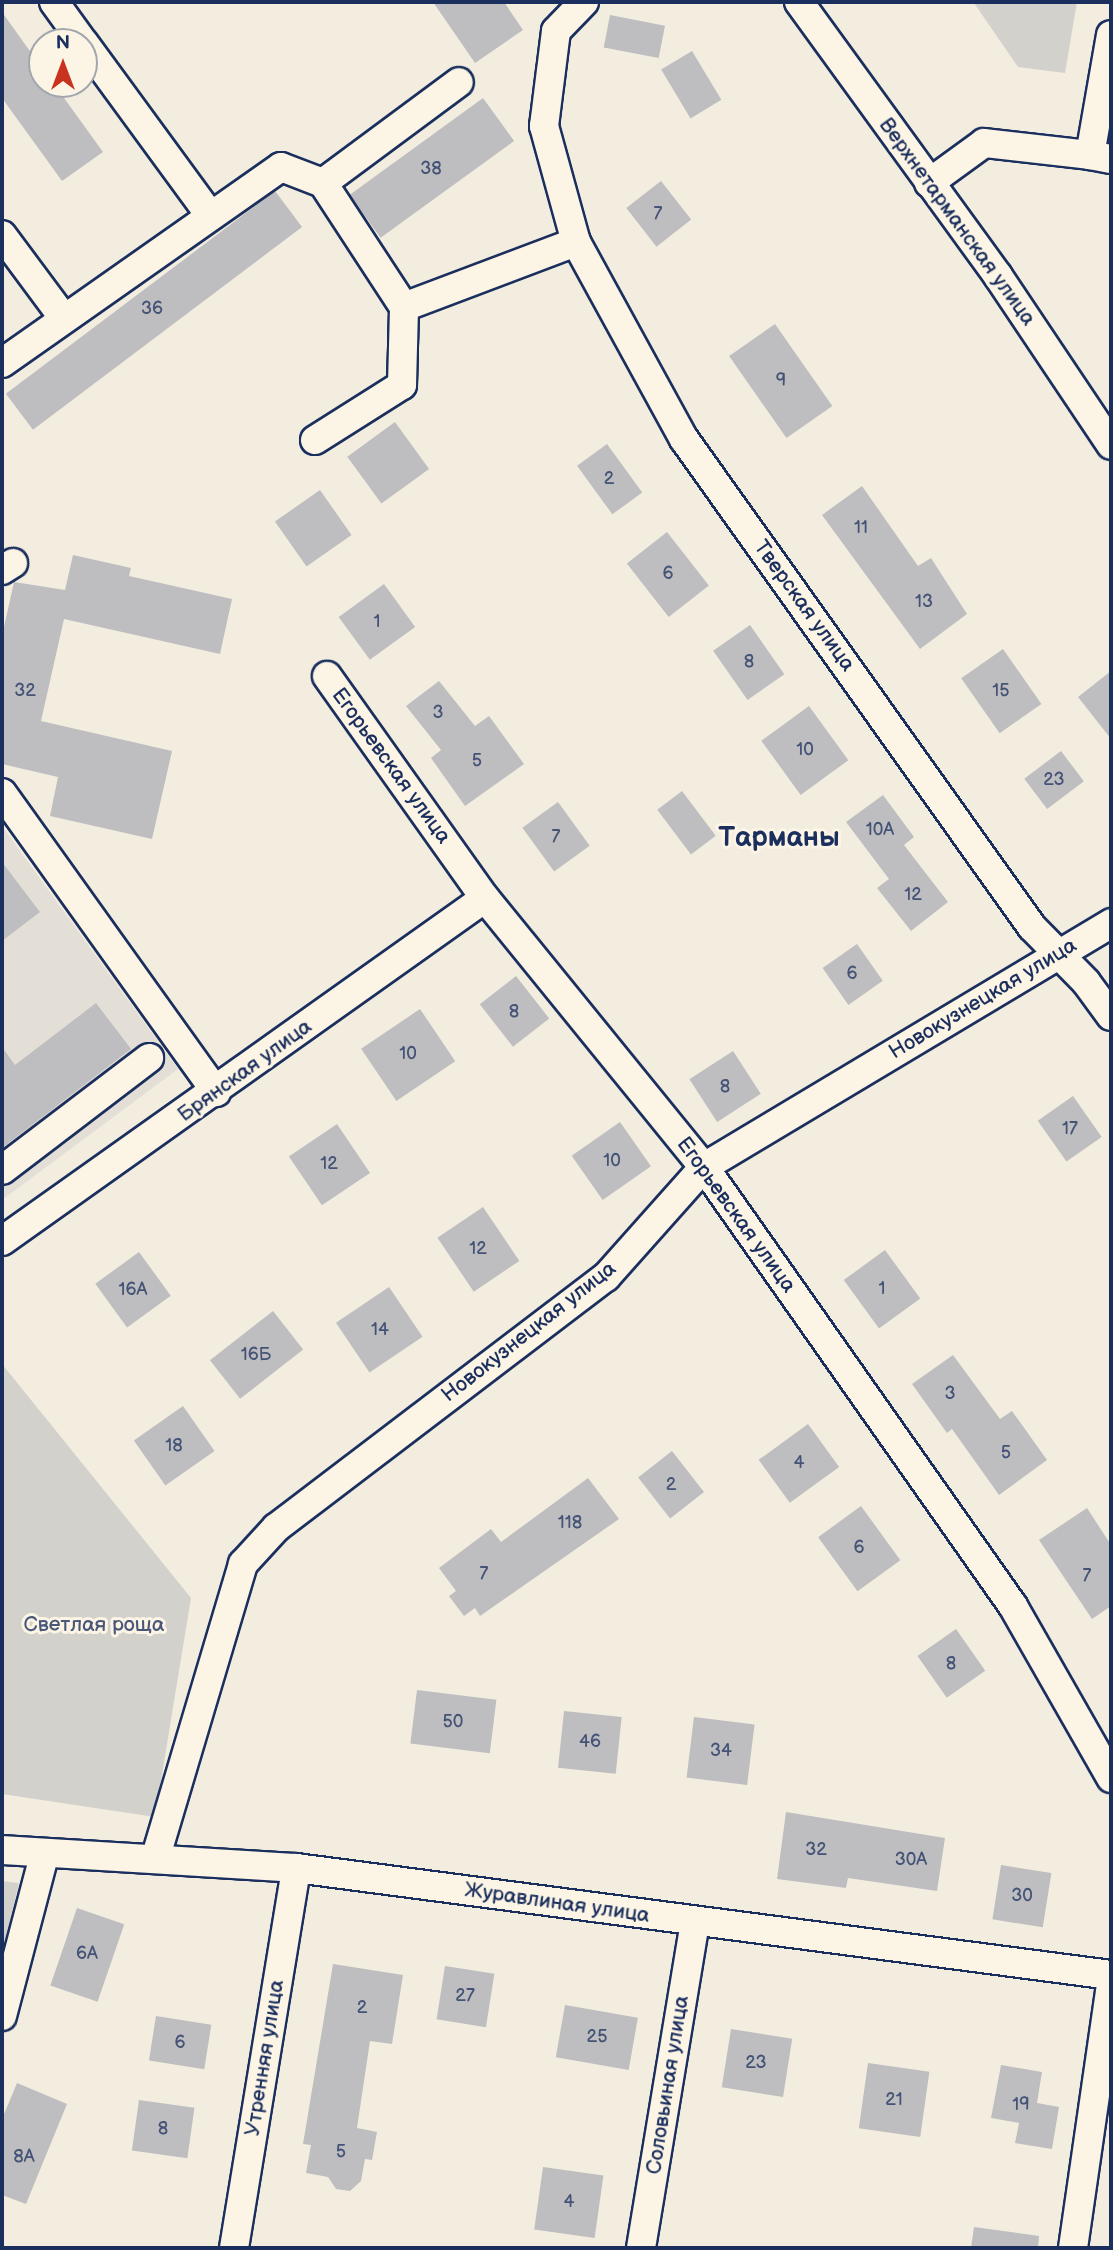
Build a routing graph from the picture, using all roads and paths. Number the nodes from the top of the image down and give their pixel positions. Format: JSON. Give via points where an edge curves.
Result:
{"nodes":[{"id":1,"x":54,"y":2,"type":"edge"},
{"id":2,"x":584,"y":2,"type":"edge"},
{"id":3,"x":799,"y":2,"type":"edge"},
{"id":4,"x":73,"y":28,"type":"edge"},
{"id":5,"x":1111,"y":35,"type":"edge"},
{"id":6,"x":98,"y":62,"type":"edge"},
{"id":7,"x":459,"y":82,"type":"dead end"},
{"id":8,"x":1101,"y":157,"type":"edge"},
{"id":9,"x":323,"y":183,"type":"junction"},
{"id":10,"x":929,"y":183,"type":"junction"},
{"id":11,"x":209,"y":214,"type":"junction"},
{"id":12,"x":2,"y":234,"type":"edge"},
{"id":13,"x":576,"y":242,"type":"junction"},
{"id":14,"x":404,"y":307,"type":"junction"},
{"id":15,"x":63,"y":317,"type":"junction"},
{"id":16,"x":2,"y":363,"type":"edge"},
{"id":17,"x":315,"y":440,"type":"dead end"},
{"id":18,"x":1111,"y":445,"type":"edge"},
{"id":19,"x":327,"y":676,"type":"dead end"},
{"id":20,"x":2,"y":793,"type":"edge"},
{"id":21,"x":485,"y":898,"type":"junction"},
{"id":22,"x":1111,"y":923,"type":"edge"},
{"id":23,"x":1056,"y":955,"type":"junction"},
{"id":24,"x":1111,"y":1016,"type":"edge"},
{"id":25,"x":149,"y":1058,"type":"dead end"},
{"id":26,"x":216,"y":1092,"type":"junction"},
{"id":27,"x":704,"y":1167,"type":"junction"},
{"id":28,"x":2,"y":1170,"type":"edge"},
{"id":29,"x":2,"y":1241,"type":"edge"},
{"id":30,"x":1111,"y":1778,"type":"edge"},
{"id":31,"x":2,"y":1850,"type":"edge"},
{"id":32,"x":44,"y":1856,"type":"junction"},
{"id":33,"x":156,"y":1856,"type":"junction"},
{"id":34,"x":296,"y":1868,"type":"junction"},
{"id":35,"x":695,"y":1922,"type":"junction"},
{"id":36,"x":1111,"y":1975,"type":"edge"},
{"id":37,"x":1111,"y":1984,"type":"edge"},
{"id":38,"x":2,"y":2016,"type":"edge"},
{"id":39,"x":234,"y":2248,"type":"edge"},
{"id":40,"x":641,"y":2248,"type":"edge"},
{"id":41,"x":1073,"y":2248,"type":"edge"}],
"edges":[{"from":1,"to":4,"type":"street"},
{"from":2,"to":13,"type":"street","name":"Тверская улица","via":[[556,31],[544,126]]},
{"from":3,"to":10,"type":"street","name":"Верхнетарманская улица"},
{"from":5,"to":8,"type":"street"},
{"from":6,"to":11,"type":"street"},
{"from":7,"to":9,"type":"street"},
{"from":8,"to":10,"type":"street","via":[[984,143]]},
{"from":9,"to":11,"type":"street","via":[[281,167]]},
{"from":9,"to":14,"type":"street"},
{"from":10,"to":18,"type":"street","name":"Верхнетарманская улица"},
{"from":11,"to":15,"type":"street"},
{"from":12,"to":15,"type":"street"},
{"from":13,"to":14,"type":"street"},
{"from":13,"to":23,"type":"street","name":"Тверская улица","via":[[684,439]]},
{"from":14,"to":17,"type":"street","via":[[402,385]]},
{"from":15,"to":16,"type":"street"},
{"from":19,"to":21,"type":"street","name":"Егорьевская улица"},
{"from":20,"to":26,"type":"street"},
{"from":21,"to":26,"type":"street","name":"Брянская улица"},
{"from":21,"to":27,"type":"street","name":"Егорьевская улица"},
{"from":22,"to":23,"type":"street","name":"Новокузнецкая улица"},
{"from":23,"to":24,"type":"street","name":"Тверская улица","via":[[1086,982]]},
{"from":23,"to":27,"type":"street","name":"Новокузнецкая улица"},
{"from":25,"to":28,"type":"street"},
{"from":26,"to":29,"type":"street","name":"Брянская улица"},
{"from":27,"to":30,"type":"street","name":"Егорьевская улица","via":[[1013,1606]]},
{"from":27,"to":33,"type":"street","name":"Новокузнецкая улица","via":[[606,1277],[276,1528],[243,1564]]},
{"from":31,"to":32,"type":"street","name":"Журавлиная улица"},
{"from":32,"to":33,"type":"street","name":"Журавлиная улица"},
{"from":32,"to":38,"type":"street"},
{"from":33,"to":34,"type":"street","name":"Журавлиная улица"},
{"from":34,"to":35,"type":"street","name":"Журавлиная улица"},
{"from":34,"to":39,"type":"street","name":"Утренняя улица"},
{"from":35,"to":36,"type":"street","name":"Журавлиная улица"},
{"from":35,"to":40,"type":"street","name":"Соловьиная улица"},
{"from":37,"to":41,"type":"street"}]}
